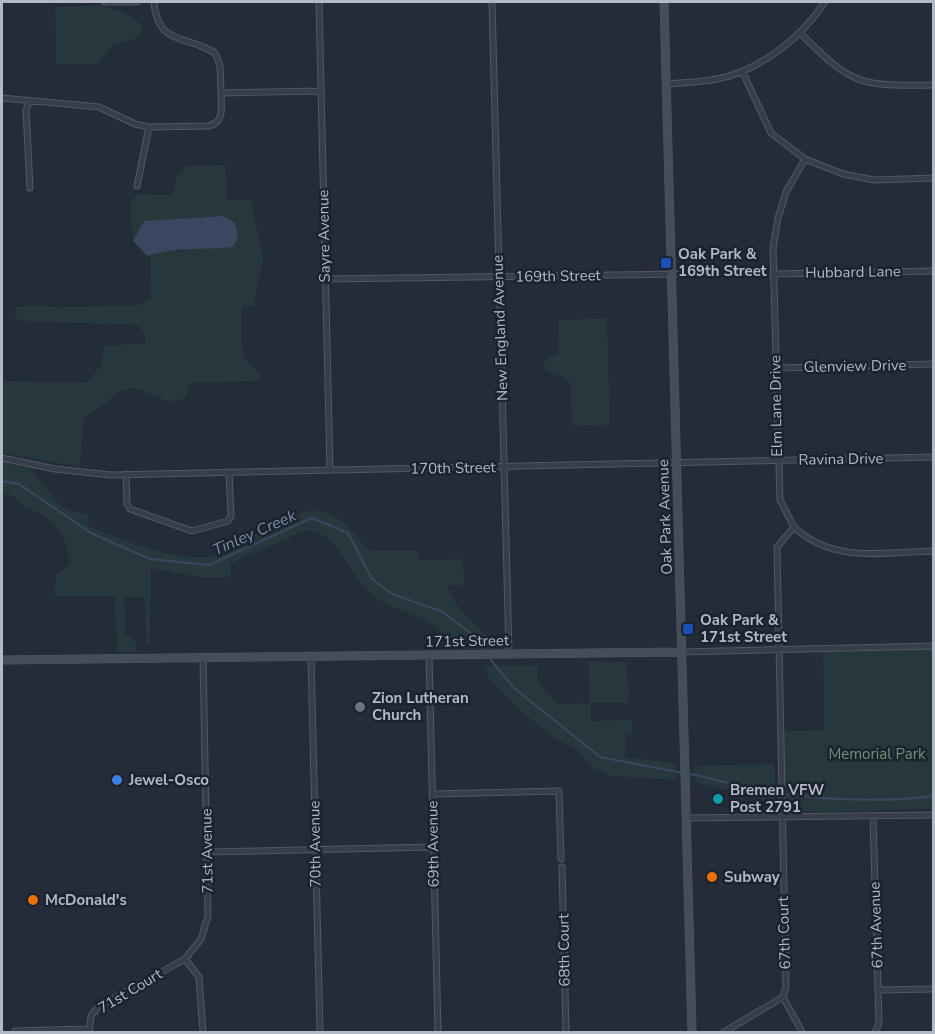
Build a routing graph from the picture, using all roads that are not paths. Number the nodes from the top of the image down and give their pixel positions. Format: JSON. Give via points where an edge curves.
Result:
{"nodes":[{"id":1,"x":105,"y":2,"type":"edge"},
{"id":2,"x":137,"y":2,"type":"edge"},
{"id":3,"x":154,"y":2,"type":"edge"},
{"id":4,"x":319,"y":2,"type":"edge"},
{"id":5,"x":492,"y":2,"type":"edge"},
{"id":6,"x":664,"y":2,"type":"edge"},
{"id":7,"x":825,"y":2,"type":"edge"},
{"id":8,"x":800,"y":33,"type":"junction"},
{"id":9,"x":742,"y":71,"type":"junction"},
{"id":10,"x":666,"y":84,"type":"junction"},
{"id":11,"x":933,"y":85,"type":"edge"},
{"id":12,"x":321,"y":91,"type":"junction"},
{"id":13,"x":221,"y":93,"type":"junction"},
{"id":14,"x":2,"y":98,"type":"edge"},
{"id":15,"x":29,"y":101,"type":"junction"},
{"id":16,"x":149,"y":127,"type":"junction"},
{"id":17,"x":805,"y":159,"type":"junction"},
{"id":18,"x":933,"y":178,"type":"edge"},
{"id":19,"x":137,"y":186,"type":"dead end"},
{"id":20,"x":30,"y":188,"type":"dead end"},
{"id":21,"x":933,"y":271,"type":"edge"},
{"id":22,"x":671,"y":274,"type":"junction"},
{"id":23,"x":683,"y":274,"type":"dead end"},
{"id":24,"x":773,"y":274,"type":"junction"},
{"id":25,"x":498,"y":277,"type":"junction"},
{"id":26,"x":325,"y":279,"type":"junction"},
{"id":27,"x":933,"y":364,"type":"edge"},
{"id":28,"x":776,"y":368,"type":"junction"},
{"id":29,"x":933,"y":457,"type":"edge"},
{"id":30,"x":2,"y":458,"type":"edge"},
{"id":31,"x":777,"y":461,"type":"junction"},
{"id":32,"x":676,"y":464,"type":"junction"},
{"id":33,"x":504,"y":467,"type":"junction"},
{"id":34,"x":330,"y":470,"type":"junction"},
{"id":35,"x":229,"y":472,"type":"junction"},
{"id":36,"x":126,"y":474,"type":"junction"},
{"id":37,"x":794,"y":527,"type":"junction"},
{"id":38,"x":933,"y":551,"type":"edge"},
{"id":39,"x":933,"y":646,"type":"edge"},
{"id":40,"x":779,"y":650,"type":"junction"},
{"id":41,"x":682,"y":652,"type":"junction"},
{"id":42,"x":509,"y":654,"type":"junction"},
{"id":43,"x":429,"y":655,"type":"junction"},
{"id":44,"x":311,"y":656,"type":"junction"},
{"id":45,"x":203,"y":658,"type":"junction"},
{"id":46,"x":2,"y":660,"type":"edge"},
{"id":47,"x":432,"y":794,"type":"junction"},
{"id":48,"x":933,"y":815,"type":"edge"},
{"id":49,"x":873,"y":816,"type":"junction"},
{"id":50,"x":781,"y":817,"type":"junction"},
{"id":51,"x":686,"y":818,"type":"junction"},
{"id":52,"x":433,"y":847,"type":"junction"},
{"id":53,"x":315,"y":849,"type":"junction"},
{"id":54,"x":208,"y":852,"type":"junction"},
{"id":55,"x":561,"y":859,"type":"dead end"},
{"id":56,"x":562,"y":867,"type":"dead end"},
{"id":57,"x":185,"y":959,"type":"junction"},
{"id":58,"x":933,"y":989,"type":"edge"},
{"id":59,"x":878,"y":990,"type":"junction"},
{"id":60,"x":783,"y":997,"type":"junction"},
{"id":61,"x":15,"y":1031,"type":"dead end"},
{"id":62,"x":89,"y":1031,"type":"edge"},
{"id":63,"x":203,"y":1032,"type":"edge"},
{"id":64,"x":320,"y":1032,"type":"edge"},
{"id":65,"x":438,"y":1032,"type":"edge"},
{"id":66,"x":566,"y":1032,"type":"edge"},
{"id":67,"x":692,"y":1032,"type":"edge"},
{"id":68,"x":724,"y":1032,"type":"edge"},
{"id":69,"x":802,"y":1032,"type":"edge"},
{"id":70,"x":875,"y":1032,"type":"edge"}],
"edges":[{"from":1,"to":2,"type":"street"},
{"from":3,"to":13,"type":"street","via":[[157,19],[168,34],[215,53],[220,64]]},
{"from":4,"to":12,"type":"street","name":"Sayre Avenue"},
{"from":5,"to":25,"type":"street","name":"New England Avenue"},
{"from":6,"to":10,"type":"street","name":"Oak Park Avenue"},
{"from":7,"to":8,"type":"street"},
{"from":8,"to":9,"type":"street","via":[[772,55]]},
{"from":8,"to":11,"type":"street","via":[[834,67],[856,80],[882,85]]},
{"from":9,"to":10,"type":"street","via":[[718,79]]},
{"from":9,"to":17,"type":"street","via":[[771,133]]},
{"from":10,"to":22,"type":"street","name":"Oak Park Avenue"},
{"from":12,"to":13,"type":"street"},
{"from":12,"to":26,"type":"street","name":"Sayre Avenue"},
{"from":13,"to":16,"type":"street","via":[[221,118],[214,125]]},
{"from":14,"to":15,"type":"street"},
{"from":15,"to":16,"type":"street","via":[[99,107]]},
{"from":15,"to":20,"type":"street","via":[[26,111]]},
{"from":16,"to":19,"type":"street"},
{"from":17,"to":18,"type":"street","via":[[843,174],[874,180]]},
{"from":17,"to":24,"type":"street","name":"Elm Lane Drive","via":[[786,192],[778,218]]},
{"from":21,"to":24,"type":"street","name":"Hubbard Lane"},
{"from":22,"to":23,"type":"street","name":"169th Street"},
{"from":22,"to":25,"type":"street","name":"169th Street"},
{"from":22,"to":32,"type":"street","name":"Oak Park Avenue"},
{"from":24,"to":28,"type":"street","name":"Elm Lane Drive"},
{"from":25,"to":26,"type":"street","name":"169th Street"},
{"from":25,"to":33,"type":"street","name":"New England Avenue"},
{"from":26,"to":34,"type":"street","name":"Sayre Avenue"},
{"from":27,"to":28,"type":"street","name":"Glenview Drive"},
{"from":28,"to":31,"type":"street","name":"Elm Lane Drive"},
{"from":29,"to":31,"type":"street","name":"Ravina Drive"},
{"from":30,"to":36,"type":"street","name":"170th Street","via":[[84,473]]},
{"from":31,"to":32,"type":"street","name":"Ravina Drive"},
{"from":31,"to":37,"type":"street","name":"Elm Lane Drive","via":[[780,500]]},
{"from":32,"to":33,"type":"street","name":"170th Street"},
{"from":32,"to":41,"type":"street","name":"Oak Park Avenue"},
{"from":33,"to":34,"type":"street","name":"170th Street"},
{"from":33,"to":42,"type":"street","name":"New England Avenue"},
{"from":34,"to":35,"type":"street","name":"170th Street"},
{"from":35,"to":36,"type":"street","name":"170th Street"},
{"from":35,"to":36,"type":"street","via":[[231,516],[228,521],[197,531],[130,509]]},
{"from":37,"to":38,"type":"street","via":[[818,546],[838,552]]},
{"from":37,"to":40,"type":"street","via":[[777,547]]},
{"from":39,"to":40,"type":"street","name":"171st Street"},
{"from":40,"to":41,"type":"street","name":"171st Street"},
{"from":40,"to":50,"type":"street","name":"67th Court"},
{"from":41,"to":42,"type":"street","name":"171st Street"},
{"from":41,"to":51,"type":"street","name":"Oak Park Avenue"},
{"from":42,"to":43,"type":"street","name":"171st Street"},
{"from":43,"to":44,"type":"street","name":"171st Street"},
{"from":43,"to":47,"type":"street","name":"69th Avenue"},
{"from":44,"to":45,"type":"street","name":"171st Street"},
{"from":44,"to":53,"type":"street","name":"70th Avenue"},
{"from":45,"to":46,"type":"street","name":"171st Street"},
{"from":45,"to":54,"type":"street","name":"71st Avenue"},
{"from":47,"to":52,"type":"street","name":"69th Avenue"},
{"from":47,"to":55,"type":"street","via":[[559,792]]},
{"from":48,"to":49,"type":"street"},
{"from":49,"to":50,"type":"street"},
{"from":49,"to":59,"type":"street","name":"67th Avenue"},
{"from":50,"to":51,"type":"street"},
{"from":50,"to":60,"type":"street","name":"67th Court","via":[[786,987]]},
{"from":51,"to":67,"type":"street","name":"Oak Park Avenue"},
{"from":52,"to":53,"type":"street"},
{"from":52,"to":65,"type":"street","name":"69th Avenue"},
{"from":53,"to":54,"type":"street"},
{"from":53,"to":64,"type":"street","name":"70th Avenue"},
{"from":54,"to":57,"type":"street","name":"71st Avenue","via":[[208,916],[201,939]]},
{"from":56,"to":66,"type":"street","name":"68th Court"},
{"from":57,"to":62,"type":"street","name":"71st Court","via":[[98,1007],[91,1016]]},
{"from":57,"to":63,"type":"street","via":[[199,977]]},
{"from":58,"to":59,"type":"street"},
{"from":59,"to":70,"type":"street","name":"67th Avenue","via":[[879,1024]]},
{"from":60,"to":68,"type":"street"},
{"from":60,"to":69,"type":"street"},
{"from":61,"to":62,"type":"street"}]}
